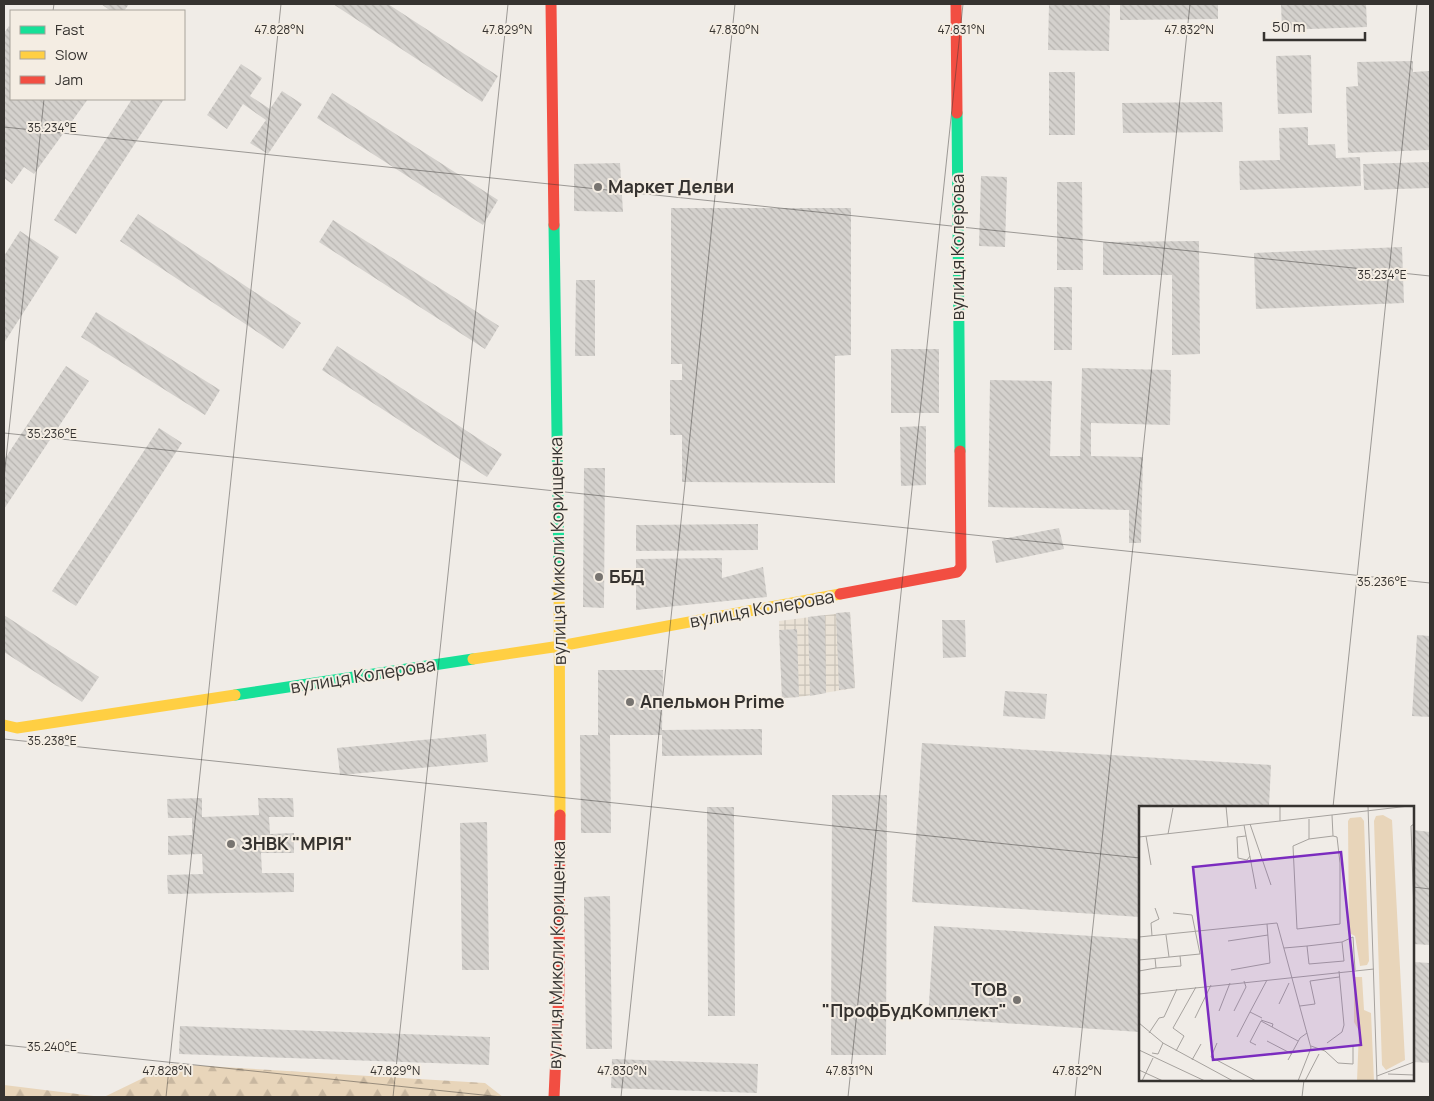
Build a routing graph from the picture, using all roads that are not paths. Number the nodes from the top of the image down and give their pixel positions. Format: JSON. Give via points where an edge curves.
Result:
{"nodes":[{"id":1,"x":551,"y":4,"type":"edge"},
{"id":2,"x":956,"y":4,"type":"edge"},
{"id":3,"x":560,"y":646,"type":"junction"},
{"id":4,"x":4,"y":725,"type":"edge"},
{"id":5,"x":554,"y":1097,"type":"edge"}],
"edges":[{"from":1,"to":3,"type":"street","name":"вулиця Миколи Корищенка"},
{"from":2,"to":3,"type":"street","name":"вулиця Колерова","via":[[961,567],[957,572]]},
{"from":3,"to":4,"type":"street","name":"вулиця Колерова","via":[[17,728]]},
{"from":3,"to":5,"type":"street","name":"вулиця Миколи Корищенка","via":[[559,990]]}]}
